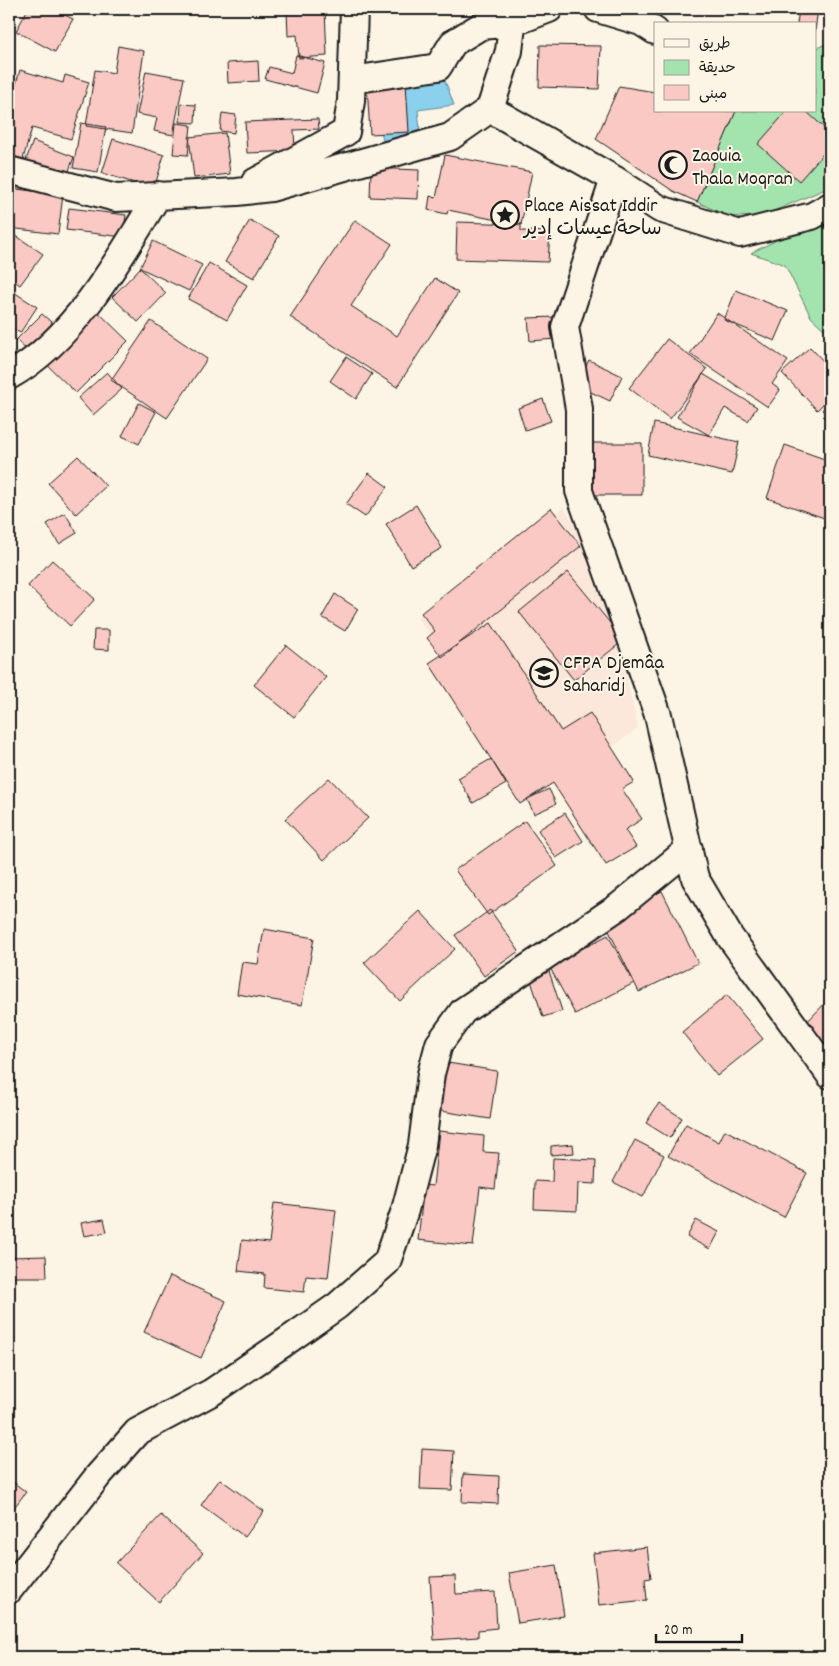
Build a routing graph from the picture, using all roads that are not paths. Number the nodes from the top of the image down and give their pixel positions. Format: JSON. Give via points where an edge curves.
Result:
{"nodes":[{"id":1,"x":354,"y":9,"type":"edge"},
{"id":2,"x":549,"y":9,"type":"edge"},
{"id":3,"x":598,"y":9,"type":"edge"},
{"id":4,"x":513,"y":16,"type":"edge"},
{"id":5,"x":654,"y":30,"type":"edge"},
{"id":6,"x":352,"y":75,"type":"junction"},
{"id":7,"x":490,"y":109,"type":"junction"},
{"id":8,"x":9,"y":170,"type":"edge"},
{"id":9,"x":614,"y":179,"type":"junction"},
{"id":10,"x":237,"y":192,"type":"junction"},
{"id":11,"x":158,"y":195,"type":"junction"},
{"id":12,"x":830,"y":206,"type":"edge"},
{"id":13,"x":9,"y":376,"type":"edge"},
{"id":14,"x":689,"y":849,"type":"junction"},
{"id":15,"x":830,"y":1075,"type":"edge"},
{"id":16,"x":9,"y":1590,"type":"edge"}],
"edges":[{"from":1,"to":6,"type":"street"},
{"from":2,"to":4,"type":"street"},
{"from":3,"to":5,"type":"street","via":[[641,22]]},
{"from":4,"to":6,"type":"street","via":[[481,26],[453,43],[438,67]]},
{"from":4,"to":7,"type":"street","via":[[509,51]]},
{"from":6,"to":10,"type":"street","via":[[346,132]]},
{"from":7,"to":9,"type":"street"},
{"from":7,"to":10,"type":"street","via":[[450,137],[271,188]]},
{"from":8,"to":11,"type":"street","via":[[116,198]]},
{"from":9,"to":12,"type":"street","via":[[660,209],[740,234],[812,216]]},
{"from":9,"to":14,"type":"street","via":[[565,328],[580,409],[579,491],[658,715]]},
{"from":10,"to":11,"type":"street"},
{"from":11,"to":13,"type":"street","via":[[103,281],[68,326],[29,365]]},
{"from":14,"to":15,"type":"street","via":[[695,878],[730,937]]},
{"from":14,"to":16,"type":"street","via":[[618,907],[463,1011],[439,1044],[431,1074],[422,1145],[405,1210],[386,1262],[337,1306],[284,1343],[212,1392],[137,1432],[98,1476]]}]}
